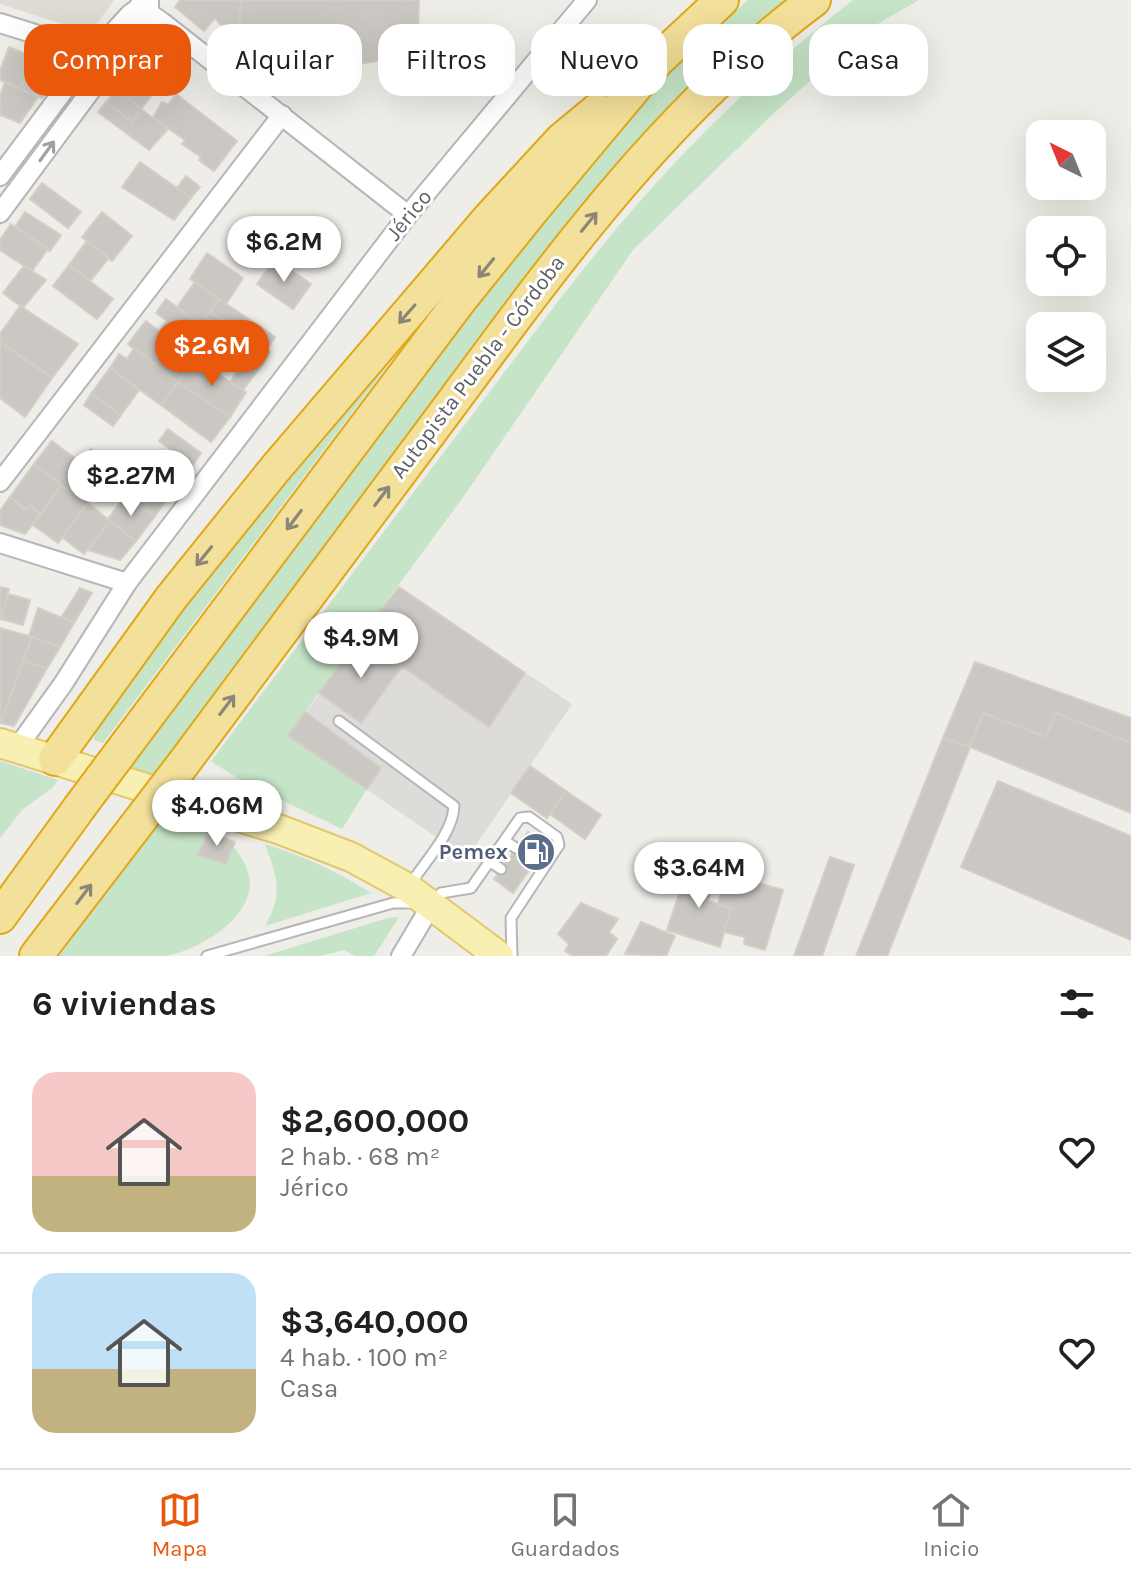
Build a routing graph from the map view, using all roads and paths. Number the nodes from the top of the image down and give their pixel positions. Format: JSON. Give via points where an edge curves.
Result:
{"nodes":[{"id":1,"x":722,"y":0,"type":"edge"},
{"id":2,"x":814,"y":0,"type":"edge"},
{"id":3,"x":582,"y":2,"type":"edge"},
{"id":4,"x":147,"y":5,"type":"edge"},
{"id":5,"x":0,"y":23,"type":"edge"},
{"id":6,"x":126,"y":24,"type":"edge"},
{"id":7,"x":136,"y":24,"type":"edge"},
{"id":8,"x":24,"y":30,"type":"edge"},
{"id":9,"x":667,"y":52,"type":"edge"},
{"id":10,"x":61,"y":96,"type":"edge"},
{"id":11,"x":85,"y":96,"type":"edge"},
{"id":12,"x":614,"y":96,"type":"edge"},
{"id":13,"x":628,"y":96,"type":"edge"},
{"id":14,"x":282,"y":115,"type":"junction"},
{"id":15,"x":0,"y":176,"type":"edge"},
{"id":16,"x":6,"y":195,"type":"edge"},
{"id":17,"x":0,"y":213,"type":"edge"},
{"id":18,"x":408,"y":215,"type":"junction"},
{"id":19,"x":0,"y":482,"type":"edge"},
{"id":20,"x":0,"y":543,"type":"edge"},
{"id":21,"x":127,"y":583,"type":"junction"},
{"id":22,"x":339,"y":721,"type":"dead end"},
{"id":23,"x":9,"y":745,"type":"edge"},
{"id":24,"x":55,"y":759,"type":"junction"},
{"id":25,"x":511,"y":831,"type":"junction"},
{"id":26,"x":522,"y":839,"type":"dead end"},
{"id":27,"x":505,"y":841,"type":"junction"},
{"id":28,"x":516,"y":848,"type":"dead end"},
{"id":29,"x":497,"y":851,"type":"junction"},
{"id":30,"x":508,"y":858,"type":"dead end"},
{"id":31,"x":490,"y":862,"type":"junction"},
{"id":32,"x":501,"y":869,"type":"dead end"},
{"id":33,"x":408,"y":888,"type":"junction"},
{"id":34,"x":432,"y":904,"type":"junction"},
{"id":35,"x":0,"y":917,"type":"edge"},
{"id":36,"x":36,"y":956,"type":"edge"},
{"id":37,"x":207,"y":956,"type":"edge"},
{"id":38,"x":401,"y":956,"type":"edge"},
{"id":39,"x":499,"y":956,"type":"edge"},
{"id":40,"x":512,"y":956,"type":"edge"}],
"edges":[{"from":1,"to":9,"type":"highway"},
{"from":36,"to":2,"type":"highway","name":"Autopista Puebla - Córdoba","one_way":true,"bridge":true,"via":[[607,200],[713,83]]},
{"from":3,"to":18,"type":"street","name":"Jérico"},
{"from":4,"to":6,"type":"street"},
{"from":4,"to":7,"type":"street"},
{"from":4,"to":14,"type":"street"},
{"from":5,"to":8,"type":"street"},
{"from":10,"to":15,"type":"street"},
{"from":16,"to":11,"type":"street","one_way":true},
{"from":12,"to":24,"type":"highway","one_way":true,"via":[[562,139],[490,217],[275,469]]},
{"from":13,"to":35,"type":"highway","one_way":true,"bridge":true,"via":[[461,299]]},
{"from":14,"to":18,"type":"street"},
{"from":14,"to":19,"type":"street"},
{"from":16,"to":17,"type":"street"},
{"from":18,"to":21,"type":"street","name":"Jérico"},
{"from":20,"to":21,"type":"street"},
{"from":21,"to":23,"type":"street","name":"Jérico","via":[[63,684]]},
{"from":22,"to":33,"type":"lane","via":[[454,806],[442,837]]},
{"from":23,"to":24,"type":"main road"},
{"from":24,"to":33,"type":"main road","via":[[315,842]]},
{"from":25,"to":26,"type":"lane"},
{"from":25,"to":27,"type":"lane"},
{"from":25,"to":40,"type":"lane","via":[[520,818],[529,817],[557,837],[559,845],[524,886],[511,918]]},
{"from":27,"to":28,"type":"lane"},
{"from":27,"to":29,"type":"lane"},
{"from":29,"to":30,"type":"lane"},
{"from":29,"to":31,"type":"lane"},
{"from":31,"to":32,"type":"lane"},
{"from":31,"to":34,"type":"lane","via":[[471,888],[441,893]]},
{"from":33,"to":34,"type":"main road"},
{"from":34,"to":37,"type":"lane","via":[[393,903]]},
{"from":34,"to":38,"type":"street"},
{"from":34,"to":39,"type":"main road"}]}
